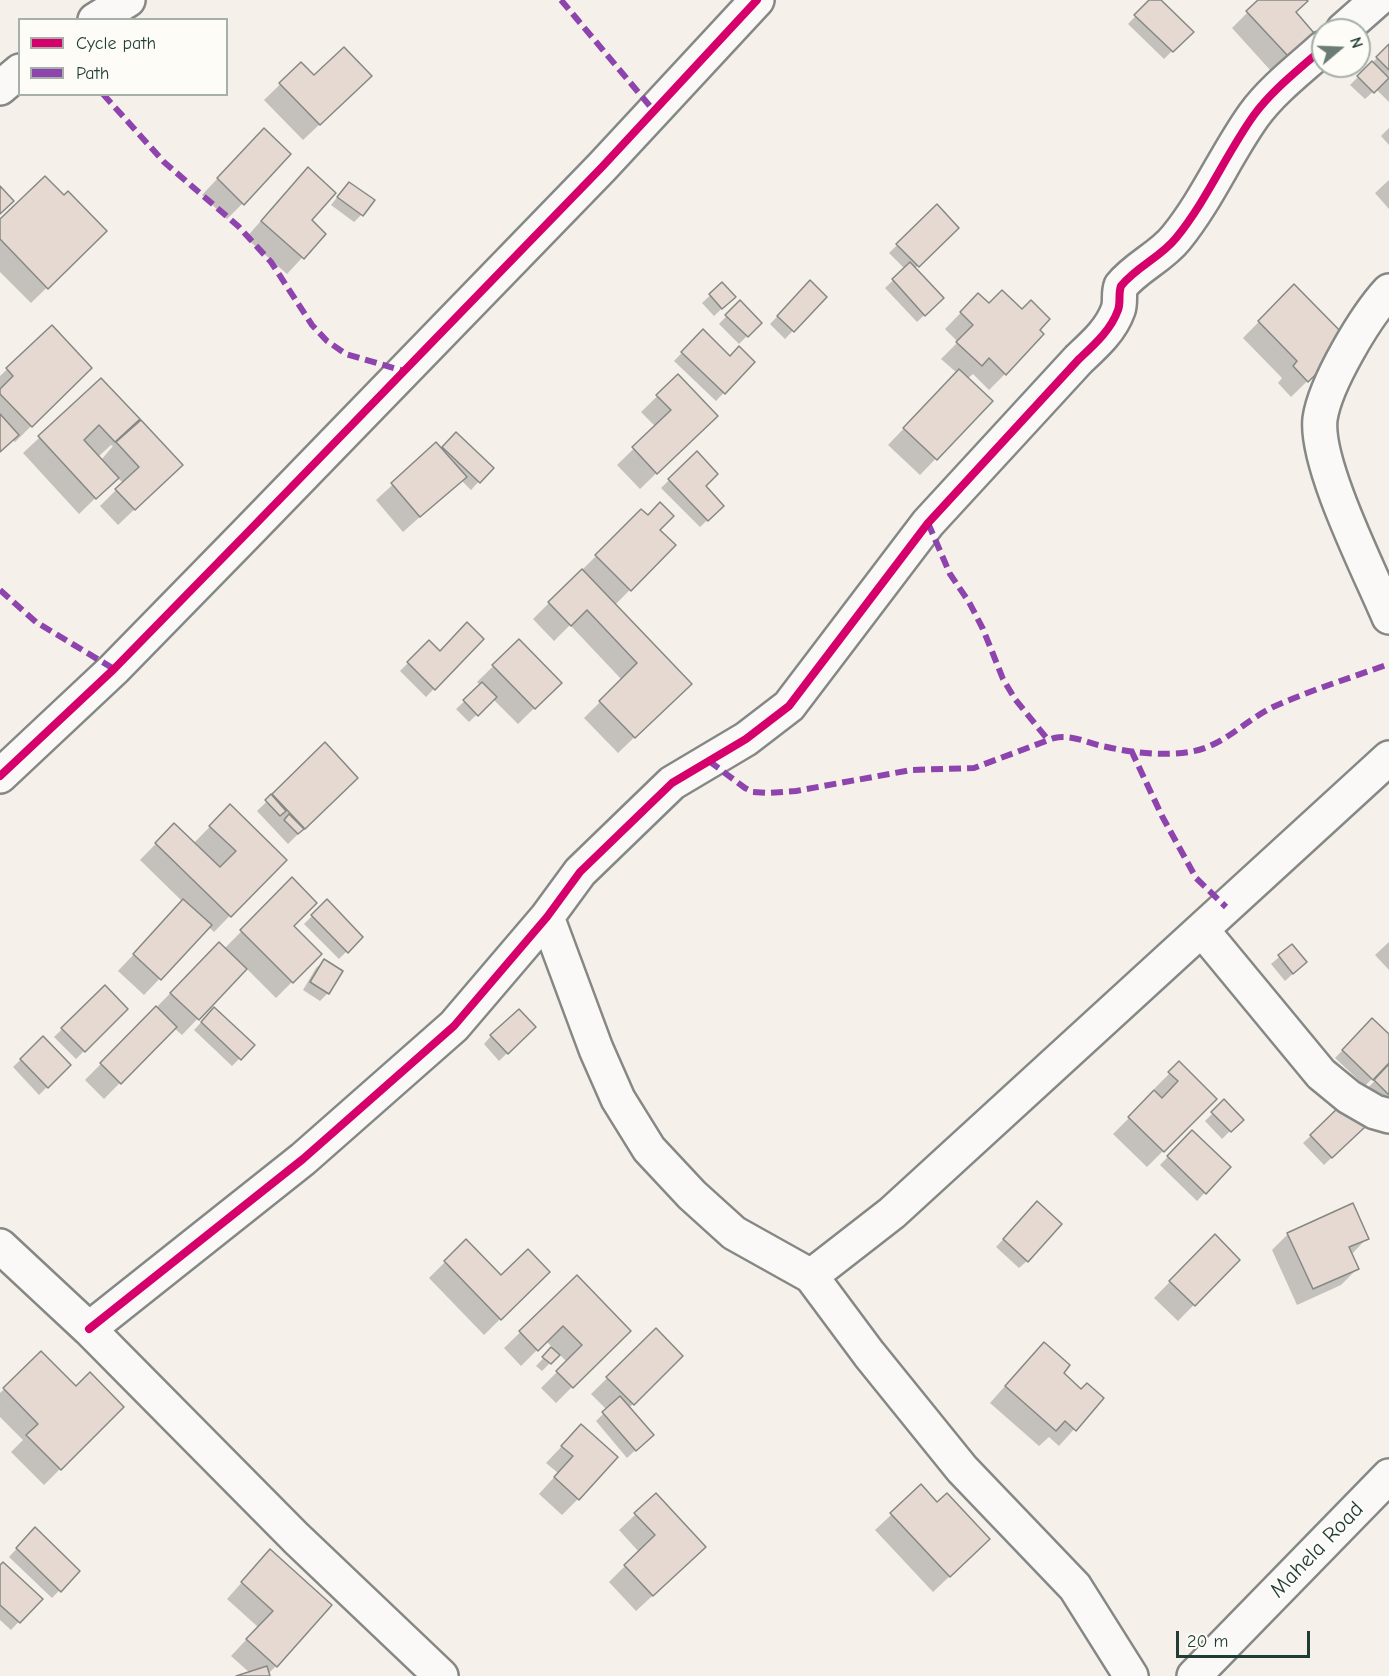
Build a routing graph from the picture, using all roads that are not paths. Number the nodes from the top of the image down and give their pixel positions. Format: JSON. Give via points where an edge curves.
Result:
{"nodes":[{"id":1,"x":128,"y":0,"type":"edge"},
{"id":2,"x":757,"y":0,"type":"edge"},
{"id":3,"x":1377,"y":0,"type":"edge"},
{"id":4,"x":97,"y":18,"type":"edge"},
{"id":5,"x":1357,"y":18,"type":"edge"},
{"id":6,"x":1311,"y":59,"type":"edge"},
{"id":7,"x":18,"y":73,"type":"edge"},
{"id":8,"x":0,"y":88,"type":"edge"},
{"id":9,"x":1389,"y":291,"type":"edge"},
{"id":10,"x":1389,"y":617,"type":"edge"},
{"id":11,"x":1389,"y":758,"type":"edge"},
{"id":12,"x":0,"y":776,"type":"edge"},
{"id":13,"x":547,"y":917,"type":"junction"},
{"id":14,"x":1202,"y":930,"type":"junction"},
{"id":15,"x":1389,"y":1116,"type":"edge"},
{"id":16,"x":0,"y":1246,"type":"edge"},
{"id":17,"x":811,"y":1276,"type":"junction"},
{"id":18,"x":89,"y":1329,"type":"junction"},
{"id":19,"x":1389,"y":1476,"type":"edge"},
{"id":20,"x":427,"y":1671,"type":"edge"},
{"id":21,"x":1131,"y":1676,"type":"edge"},
{"id":22,"x":1194,"y":1676,"type":"edge"}],
"edges":[{"from":1,"to":4,"type":"street"},
{"from":2,"to":12,"type":"street","via":[[602,167],[254,526],[114,669]]},
{"from":3,"to":5,"type":"street"},
{"from":6,"to":13,"type":"street","via":[[1253,116],[1197,210],[1168,248],[1121,286],[1119,308],[1102,337],[928,523],[789,706],[746,739],[672,783],[580,872]]},
{"from":7,"to":8,"type":"street"},
{"from":9,"to":10,"type":"street","via":[[1373,309],[1328,389],[1320,420],[1324,455],[1343,511]]},
{"from":11,"to":14,"type":"street"},
{"from":13,"to":17,"type":"street","via":[[596,1050],[618,1099],[649,1149],[734,1233]]},
{"from":13,"to":18,"type":"street","via":[[454,1026],[303,1159]]},
{"from":14,"to":15,"type":"street","via":[[1321,1074],[1349,1096]]},
{"from":14,"to":17,"type":"street","via":[[892,1213]]},
{"from":16,"to":18,"type":"street"},
{"from":17,"to":21,"type":"street","via":[[962,1469],[1075,1587]]},
{"from":18,"to":20,"type":"street"},
{"from":19,"to":22,"type":"street","name":"Mahela Road"}]}
